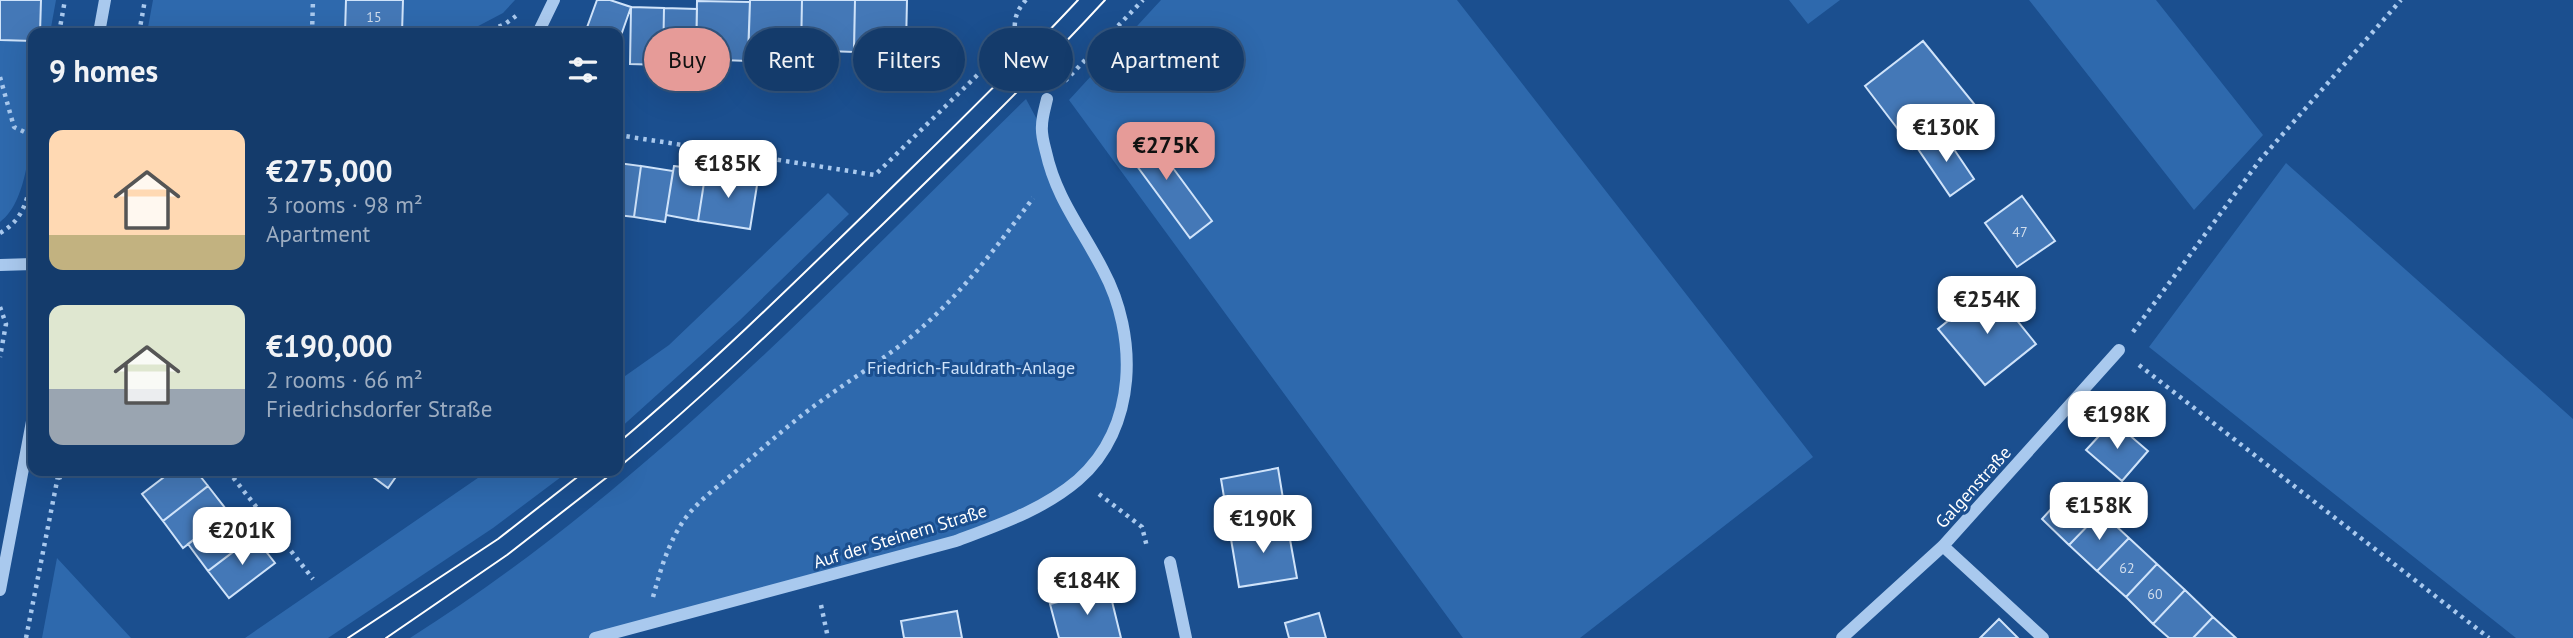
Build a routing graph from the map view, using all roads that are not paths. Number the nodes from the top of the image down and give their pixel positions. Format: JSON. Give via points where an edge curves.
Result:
{"nodes":[{"id":1,"x":105,"y":0,"type":"edge"},
{"id":2,"x":554,"y":0,"type":"edge"},
{"id":3,"x":100,"y":28,"type":"edge"},
{"id":4,"x":540,"y":28,"type":"edge"},
{"id":5,"x":1047,"y":100,"type":"road end"},
{"id":6,"x":0,"y":264,"type":"edge"},
{"id":7,"x":28,"y":264,"type":"edge"},
{"id":8,"x":2119,"y":350,"type":"road end"},
{"id":9,"x":28,"y":442,"type":"edge"},
{"id":10,"x":1943,"y":546,"type":"junction"},
{"id":11,"x":1170,"y":562,"type":"road end"},
{"id":12,"x":0,"y":590,"type":"edge"},
{"id":13,"x":594,"y":638,"type":"edge"},
{"id":14,"x":1186,"y":638,"type":"edge"},
{"id":15,"x":1843,"y":638,"type":"edge"},
{"id":16,"x":2043,"y":638,"type":"edge"}],
"edges":[{"from":1,"to":3,"type":"street"},
{"from":2,"to":4,"type":"street"},
{"from":5,"to":13,"type":"street","name":"Auf der Steinern Straße","via":[[1041,127],[1051,175],[1064,206],[1103,269],[1125,323],[1124,394],[1115,429],[1100,456],[1048,502],[956,541]]},
{"from":6,"to":7,"type":"street"},
{"from":8,"to":10,"type":"street","name":"Galgenstraße"},
{"from":9,"to":12,"type":"street"},
{"from":10,"to":15,"type":"street","name":"Galgenstraße"},
{"from":10,"to":16,"type":"street"},
{"from":11,"to":14,"type":"street"}]}
